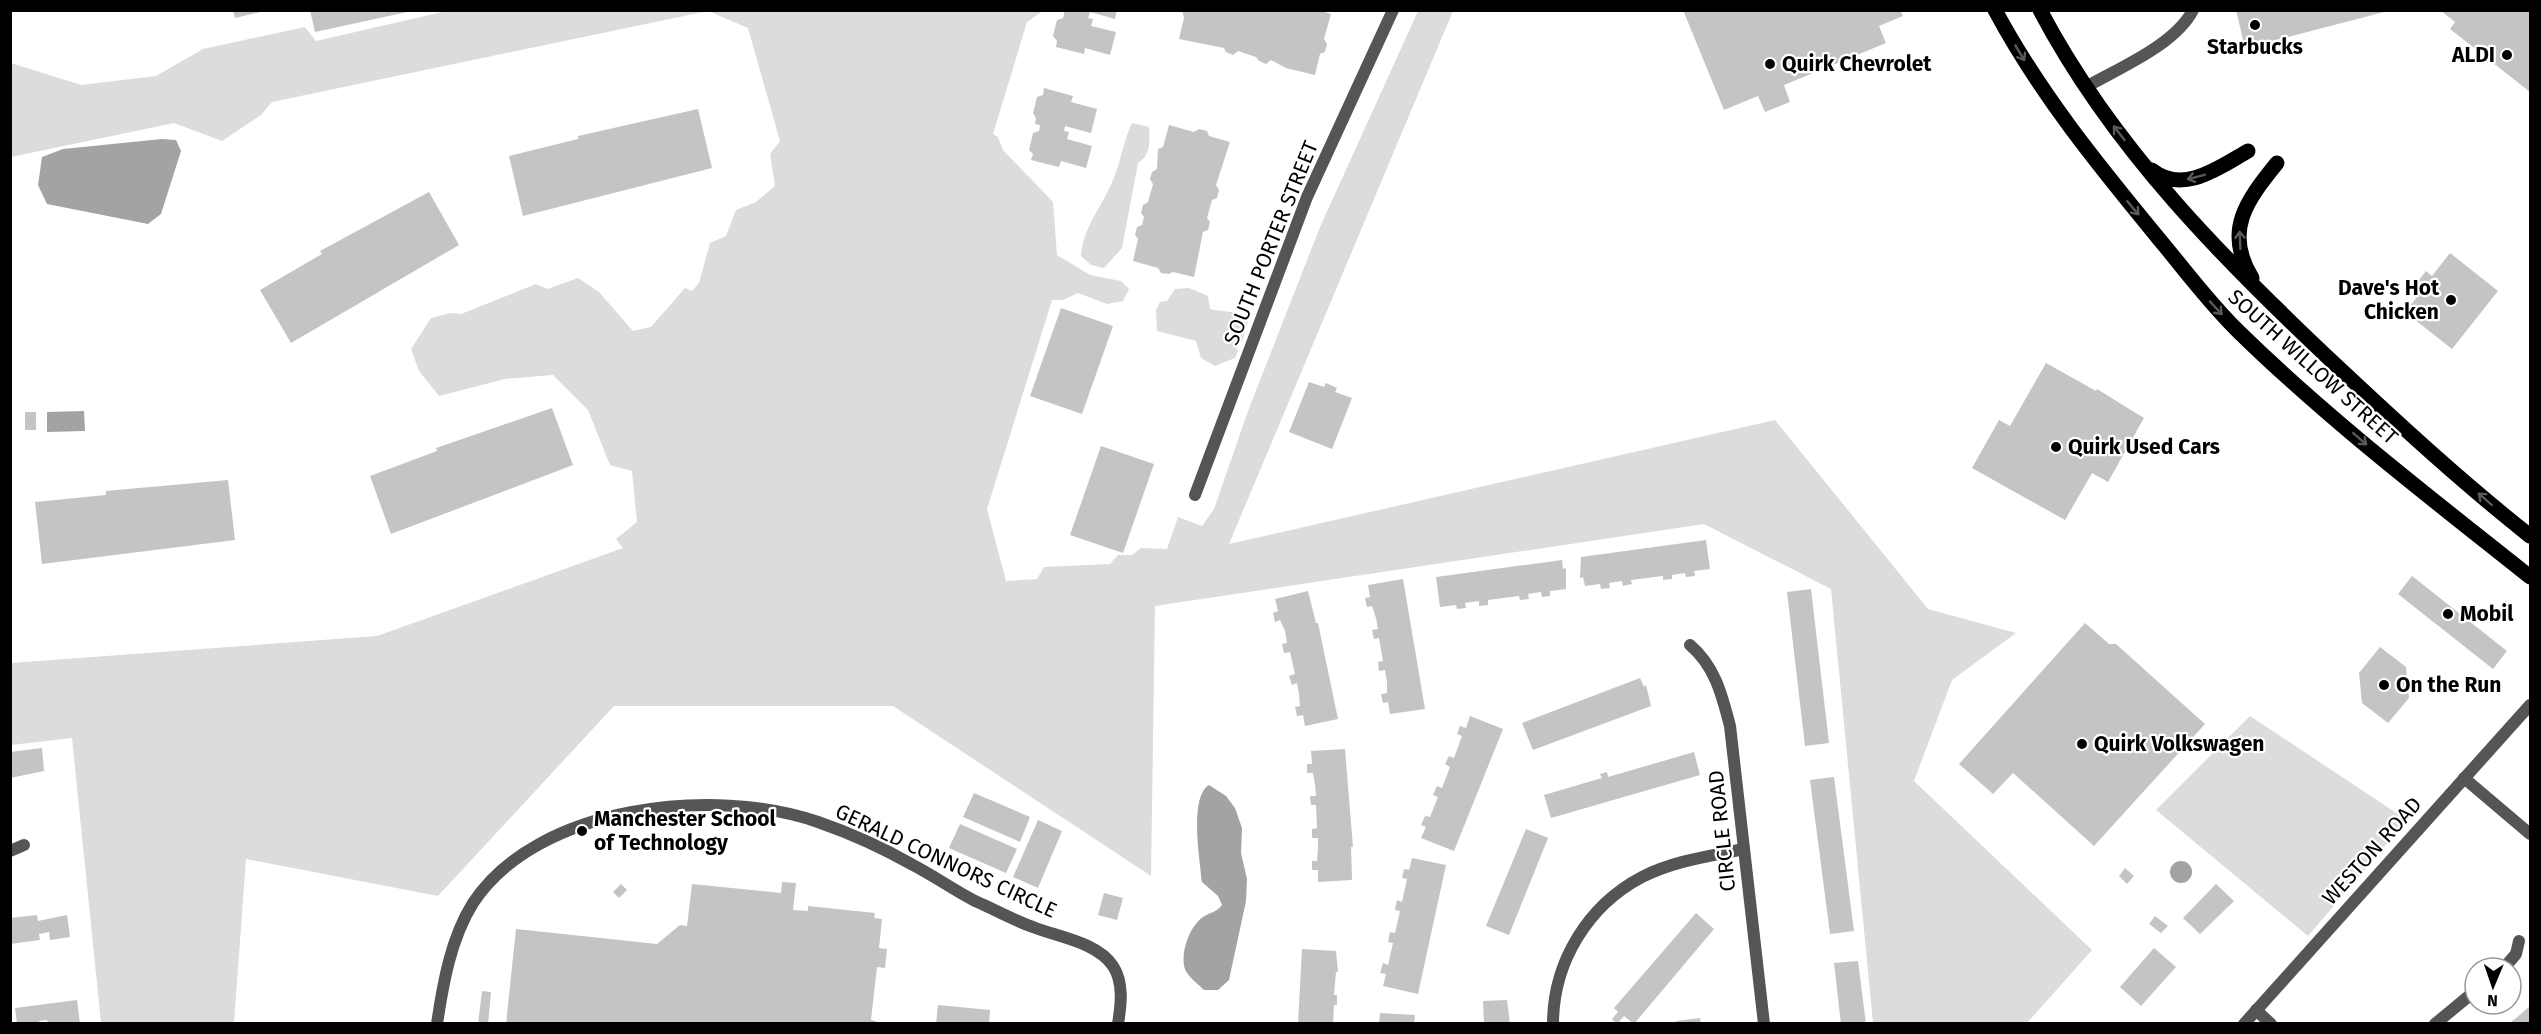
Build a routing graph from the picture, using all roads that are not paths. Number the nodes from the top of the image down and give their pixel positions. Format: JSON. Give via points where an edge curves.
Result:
{"nodes":[{"id":1,"x":1393,"y":10,"type":"edge"},
{"id":2,"x":1995,"y":10,"type":"edge"},
{"id":3,"x":2040,"y":10,"type":"edge"},
{"id":4,"x":2193,"y":10,"type":"edge"},
{"id":5,"x":2086,"y":87,"type":"junction"},
{"id":6,"x":2248,"y":152,"type":"dead end"},
{"id":7,"x":2142,"y":163,"type":"junction"},
{"id":8,"x":2277,"y":163,"type":"dead end"},
{"id":9,"x":2261,"y":294,"type":"junction"},
{"id":10,"x":1195,"y":495,"type":"dead end"},
{"id":11,"x":2530,"y":536,"type":"edge"},
{"id":12,"x":2530,"y":577,"type":"edge"},
{"id":13,"x":1690,"y":645,"type":"dead end"},
{"id":14,"x":2530,"y":705,"type":"edge"},
{"id":15,"x":2464,"y":778,"type":"junction"},
{"id":16,"x":2530,"y":834,"type":"edge"},
{"id":17,"x":24,"y":845,"type":"dead end"},
{"id":18,"x":1744,"y":849,"type":"junction"},
{"id":19,"x":10,"y":851,"type":"edge"},
{"id":20,"x":2519,"y":941,"type":"dead end"},
{"id":21,"x":2514,"y":956,"type":"edge"},
{"id":22,"x":2463,"y":1001,"type":"edge"},
{"id":23,"x":2256,"y":1010,"type":"junction"},
{"id":24,"x":437,"y":1023,"type":"edge"},
{"id":25,"x":1118,"y":1023,"type":"edge"},
{"id":26,"x":1552,"y":1023,"type":"edge"},
{"id":27,"x":1764,"y":1023,"type":"edge"},
{"id":28,"x":2244,"y":1023,"type":"edge"},
{"id":29,"x":2271,"y":1023,"type":"edge"},
{"id":30,"x":2435,"y":1023,"type":"edge"}],
"edges":[{"from":1,"to":10,"type":"street","name":"SOUTH PORTER STREET","via":[[1307,197]]},
{"from":2,"to":12,"type":"main road","name":"SOUTH WILLOW STREET","one_way":true,"via":[[2041,86],[2099,168],[2216,309],[2410,483]]},
{"from":3,"to":5,"type":"main road","name":"SOUTH WILLOW STREET"},
{"from":4,"to":5,"type":"street","via":[[2180,30],[2164,42]]},
{"from":7,"to":5,"type":"main road","name":"SOUTH WILLOW STREET","one_way":true},
{"from":6,"to":7,"type":"main road","one_way":true,"via":[[2204,175],[2183,180],[2157,174]]},
{"from":7,"to":9,"type":"main road","name":"SOUTH WILLOW STREET"},
{"from":9,"to":8,"type":"main road","one_way":true,"via":[[2241,256],[2239,233],[2248,201]]},
{"from":11,"to":9,"type":"main road","name":"SOUTH WILLOW STREET","one_way":true,"via":[[2423,447]]},
{"from":13,"to":18,"type":"street","name":"CIRCLE ROAD","via":[[1704,658],[1720,688],[1730,726]]},
{"from":14,"to":15,"type":"street","name":"WESTON ROAD"},
{"from":15,"to":16,"type":"street"},
{"from":15,"to":23,"type":"street","name":"WESTON ROAD"},
{"from":17,"to":19,"type":"street"},
{"from":18,"to":26,"type":"street","via":[[1641,877],[1600,910],[1566,955],[1556,981]]},
{"from":18,"to":27,"type":"street","name":"CIRCLE ROAD"},
{"from":20,"to":21,"type":"street"},
{"from":22,"to":30,"type":"street"},
{"from":23,"to":28,"type":"street","name":"WESTON ROAD"},
{"from":23,"to":29,"type":"street"},
{"from":24,"to":25,"type":"street","name":"GERALD CONNORS CIRCLE","via":[[448,963],[472,905],[506,867],[529,849],[581,826],[656,809],[704,807],[784,813],[817,821],[902,859],[969,898],[1096,950],[1113,966],[1120,986]]}]}
